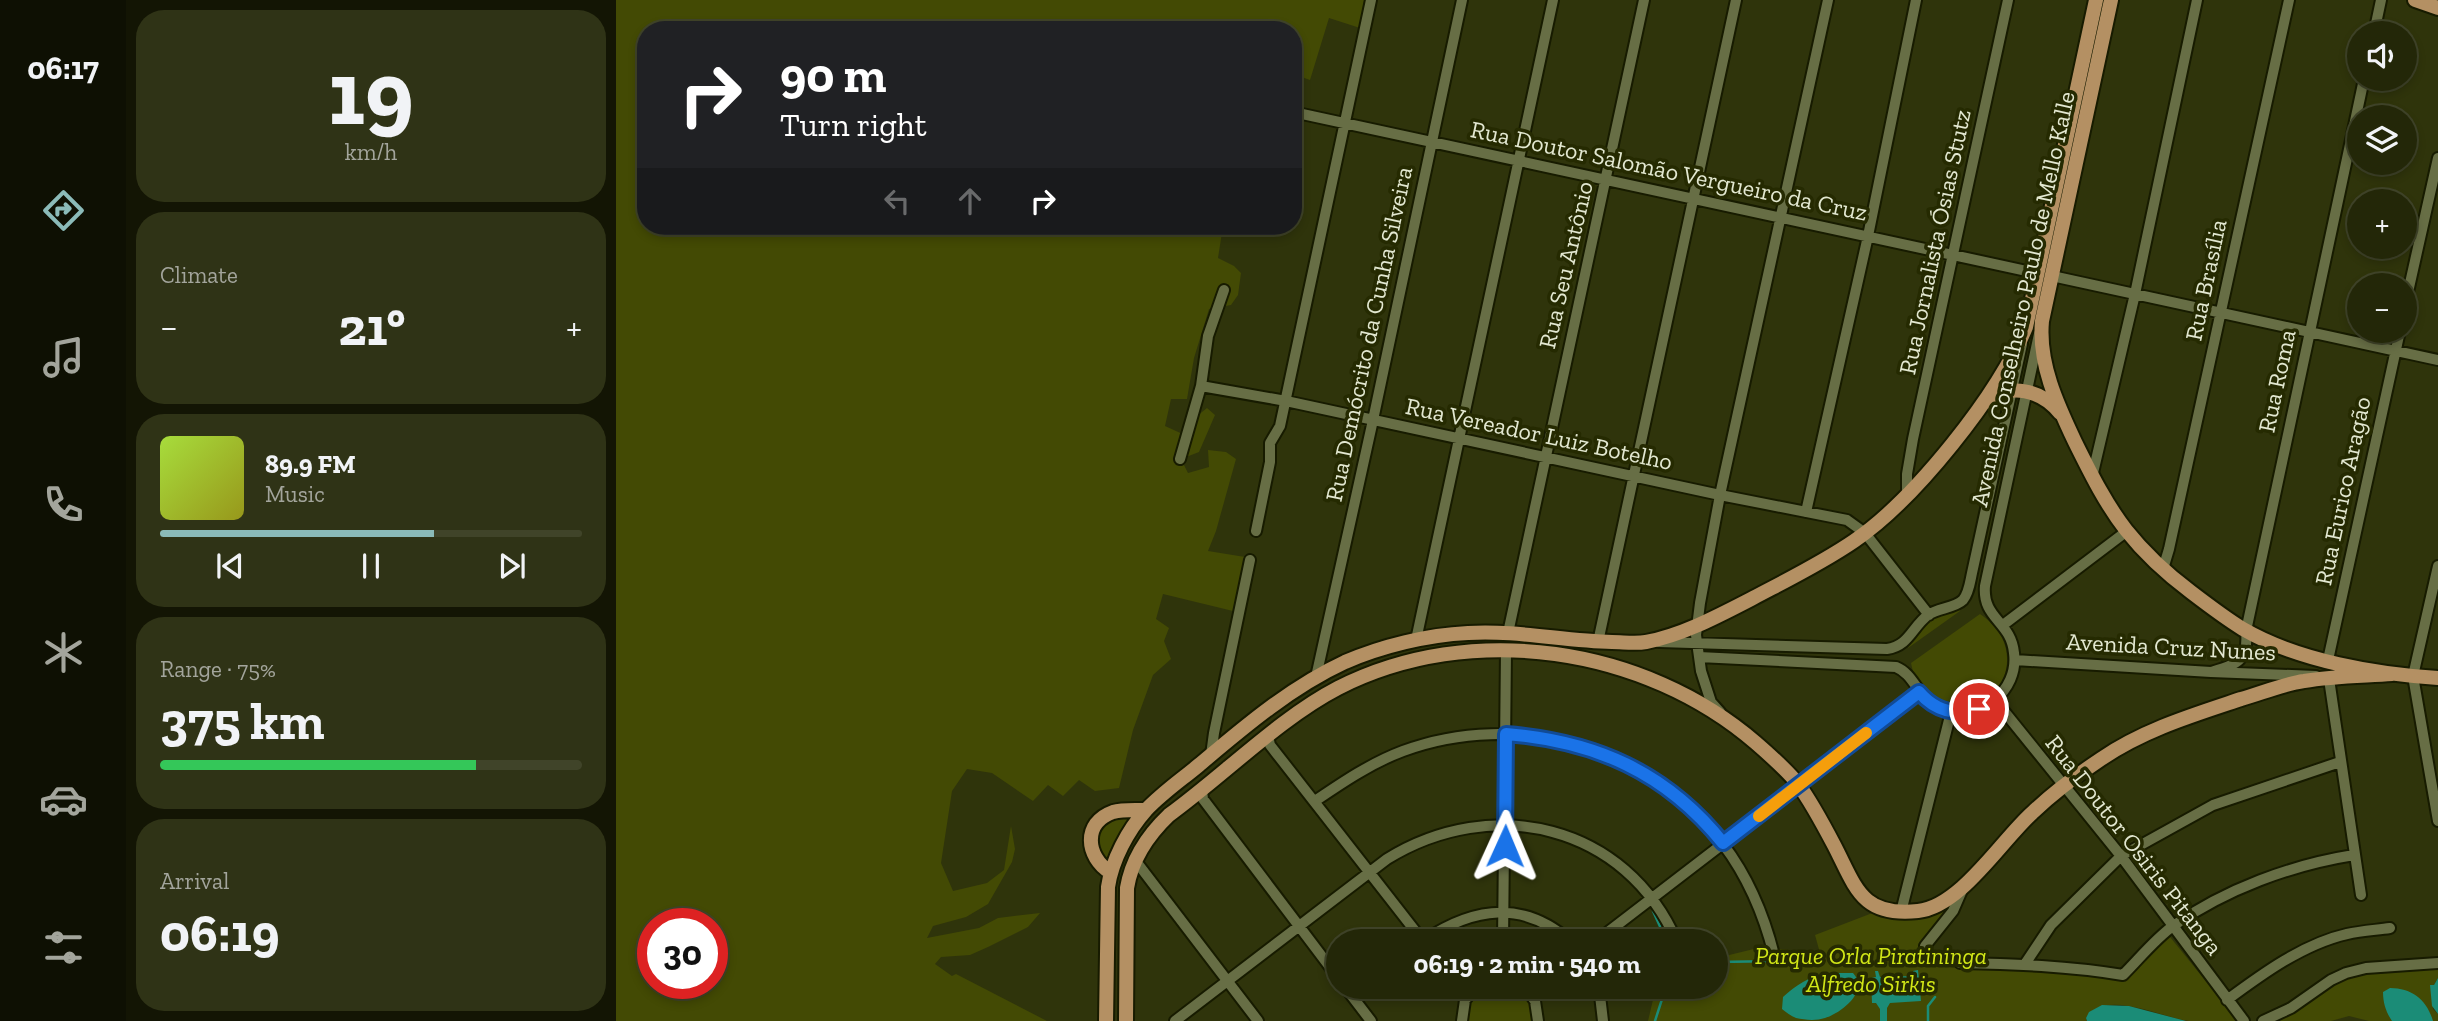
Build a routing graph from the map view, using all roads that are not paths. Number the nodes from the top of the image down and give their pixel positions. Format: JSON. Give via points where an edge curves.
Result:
{"nodes":[{"id":1,"x":1371,"y":0,"type":"edge"},
{"id":2,"x":1462,"y":0,"type":"edge"},
{"id":3,"x":1553,"y":0,"type":"edge"},
{"id":4,"x":1644,"y":0,"type":"edge"},
{"id":5,"x":1736,"y":0,"type":"edge"},
{"id":6,"x":1828,"y":0,"type":"edge"},
{"id":7,"x":1916,"y":0,"type":"edge"},
{"id":8,"x":2008,"y":0,"type":"edge"},
{"id":9,"x":2096,"y":0,"type":"edge"},
{"id":10,"x":2110,"y":0,"type":"edge"},
{"id":11,"x":2197,"y":0,"type":"edge"},
{"id":12,"x":2289,"y":0,"type":"edge"},
{"id":13,"x":2381,"y":0,"type":"edge"},
{"id":14,"x":2415,"y":0,"type":"edge"},
{"id":15,"x":2438,"y":8,"type":"edge"},
{"id":16,"x":2377,"y":21,"type":"edge"},
{"id":17,"x":2361,"y":91,"type":"edge"},
{"id":18,"x":1302,"y":114,"type":"edge"},
{"id":19,"x":1345,"y":123,"type":"junction"},
{"id":20,"x":1431,"y":141,"type":"junction"},
{"id":21,"x":2438,"y":158,"type":"edge"},
{"id":22,"x":1518,"y":160,"type":"junction"},
{"id":23,"x":1607,"y":178,"type":"junction"},
{"id":24,"x":1693,"y":198,"type":"junction"},
{"id":25,"x":1781,"y":217,"type":"junction"},
{"id":26,"x":1868,"y":236,"type":"junction"},
{"id":27,"x":1954,"y":255,"type":"junction"},
{"id":28,"x":2036,"y":273,"type":"junction"},
{"id":29,"x":2412,"y":273,"type":"edge"},
{"id":30,"x":2052,"y":276,"type":"junction"},
{"id":31,"x":1224,"y":289,"type":"dead end"},
{"id":32,"x":2135,"y":294,"type":"junction"},
{"id":33,"x":2220,"y":313,"type":"junction"},
{"id":34,"x":2042,"y":321,"type":"junction"},
{"id":35,"x":2026,"y":327,"type":"junction"},
{"id":36,"x":2308,"y":332,"type":"junction"},
{"id":37,"x":2397,"y":343,"type":"edge"},
{"id":38,"x":2395,"y":351,"type":"junction"},
{"id":39,"x":2438,"y":360,"type":"edge"},
{"id":40,"x":1201,"y":386,"type":"junction"},
{"id":41,"x":2019,"y":391,"type":"junction"},
{"id":42,"x":1286,"y":401,"type":"junction"},
{"id":43,"x":1975,"y":413,"type":"junction"},
{"id":44,"x":2063,"y":418,"type":"junction"},
{"id":45,"x":1373,"y":420,"type":"junction"},
{"id":46,"x":1458,"y":437,"type":"junction"},
{"id":47,"x":1545,"y":457,"type":"junction"},
{"id":48,"x":1180,"y":459,"type":"dead end"},
{"id":49,"x":1633,"y":476,"type":"junction"},
{"id":50,"x":2092,"y":477,"type":"junction"},
{"id":51,"x":1907,"y":494,"type":"junction"},
{"id":52,"x":1720,"y":495,"type":"junction"},
{"id":53,"x":1806,"y":512,"type":"junction"},
{"id":54,"x":1256,"y":531,"type":"dead end"},
{"id":55,"x":2127,"y":531,"type":"junction"},
{"id":56,"x":1865,"y":533,"type":"junction"},
{"id":57,"x":1250,"y":560,"type":"dead end"},
{"id":58,"x":2438,"y":566,"type":"edge"},
{"id":59,"x":2163,"y":569,"type":"junction"},
{"id":60,"x":1929,"y":615,"type":"junction"},
{"id":61,"x":1698,"y":624,"type":"junction"},
{"id":62,"x":2003,"y":625,"type":"junction"},
{"id":63,"x":2246,"y":631,"type":"junction"},
{"id":64,"x":1508,"y":633,"type":"junction"},
{"id":65,"x":1416,"y":640,"type":"junction"},
{"id":66,"x":1598,"y":642,"type":"junction"},
{"id":67,"x":1646,"y":642,"type":"junction"},
{"id":68,"x":1697,"y":643,"type":"junction"},
{"id":69,"x":1506,"y":651,"type":"junction"},
{"id":70,"x":1699,"y":657,"type":"junction"},
{"id":71,"x":2015,"y":660,"type":"junction"},
{"id":72,"x":2328,"y":660,"type":"junction"},
{"id":73,"x":2211,"y":672,"type":"junction"},
{"id":74,"x":2392,"y":674,"type":"junction"},
{"id":75,"x":2413,"y":676,"type":"junction"},
{"id":76,"x":1316,"y":677,"type":"junction"},
{"id":77,"x":2438,"y":678,"type":"edge"},
{"id":78,"x":2327,"y":679,"type":"junction"},
{"id":79,"x":1919,"y":692,"type":"junction"},
{"id":80,"x":1995,"y":700,"type":"junction"},
{"id":81,"x":1951,"y":712,"type":"junction"},
{"id":82,"x":1724,"y":717,"type":"junction"},
{"id":83,"x":1506,"y":734,"type":"junction"},
{"id":84,"x":1268,"y":736,"type":"junction"},
{"id":85,"x":1211,"y":755,"type":"junction"},
{"id":86,"x":2340,"y":762,"type":"junction"},
{"id":87,"x":1798,"y":785,"type":"junction"},
{"id":88,"x":2063,"y":786,"type":"junction"},
{"id":89,"x":1202,"y":791,"type":"junction"},
{"id":90,"x":1315,"y":801,"type":"junction"},
{"id":91,"x":1146,"y":810,"type":"junction"},
{"id":92,"x":2438,"y":821,"type":"edge"},
{"id":93,"x":1506,"y":824,"type":"junction"},
{"id":94,"x":1723,"y":843,"type":"junction"},
{"id":95,"x":2354,"y":855,"type":"junction"},
{"id":96,"x":2120,"y":856,"type":"junction"},
{"id":97,"x":1135,"y":860,"type":"junction"},
{"id":98,"x":1369,"y":871,"type":"junction"},
{"id":99,"x":1110,"y":872,"type":"junction"},
{"id":100,"x":1963,"y":888,"type":"junction"},
{"id":101,"x":2361,"y":895,"type":"dead end"},
{"id":102,"x":1651,"y":898,"type":"junction"},
{"id":103,"x":1503,"y":912,"type":"junction"},
{"id":104,"x":1901,"y":912,"type":"junction"},
{"id":105,"x":1298,"y":926,"type":"junction"},
{"id":106,"x":2173,"y":926,"type":"junction"},
{"id":107,"x":2390,"y":928,"type":"dead end"},
{"id":108,"x":1413,"y":929,"type":"edge"},
{"id":109,"x":1444,"y":929,"type":"edge"},
{"id":110,"x":1503,"y":929,"type":"edge"},
{"id":111,"x":1552,"y":929,"type":"edge"},
{"id":112,"x":1612,"y":929,"type":"edge"},
{"id":113,"x":1669,"y":929,"type":"edge"},
{"id":114,"x":1926,"y":946,"type":"dead end"},
{"id":115,"x":1774,"y":955,"type":"dead end"},
{"id":116,"x":1326,"y":962,"type":"edge"},
{"id":117,"x":1960,"y":963,"type":"dead end"},
{"id":118,"x":2438,"y":963,"type":"edge"},
{"id":119,"x":2025,"y":964,"type":"junction"},
{"id":120,"x":1227,"y":981,"type":"junction"},
{"id":121,"x":1354,"y":999,"type":"edge"},
{"id":122,"x":1465,"y":999,"type":"edge"},
{"id":123,"x":1535,"y":999,"type":"edge"},
{"id":124,"x":1600,"y":999,"type":"edge"},
{"id":125,"x":2227,"y":1000,"type":"junction"},
{"id":126,"x":2242,"y":1019,"type":"edge"},
{"id":127,"x":1106,"y":1021,"type":"edge"},
{"id":128,"x":1126,"y":1021,"type":"edge"},
{"id":129,"x":1175,"y":1021,"type":"edge"},
{"id":130,"x":1258,"y":1021,"type":"edge"},
{"id":131,"x":1371,"y":1021,"type":"edge"},
{"id":132,"x":1462,"y":1021,"type":"edge"},
{"id":133,"x":1538,"y":1021,"type":"edge"},
{"id":134,"x":1603,"y":1021,"type":"edge"},
{"id":135,"x":2263,"y":1021,"type":"edge"}],
"edges":[{"from":1,"to":19,"type":"street"},
{"from":2,"to":20,"type":"street","name":"Rua Demócrito da Cunha Silveira"},
{"from":3,"to":22,"type":"street"},
{"from":4,"to":23,"type":"street","name":"Rua Seu Antônio"},
{"from":5,"to":24,"type":"street"},
{"from":6,"to":25,"type":"street"},
{"from":7,"to":26,"type":"street"},
{"from":8,"to":27,"type":"street","name":"Rua Jornalista Ósias Stutz"},
{"from":9,"to":28,"type":"main road","name":"Avenida Conselheiro Paulo de Mello Kalle"},
{"from":10,"to":30,"type":"main road","name":"Avenida Conselheiro Paulo de Mello Kalle"},
{"from":11,"to":32,"type":"street"},
{"from":12,"to":33,"type":"street","name":"Rua Brasília"},
{"from":13,"to":16,"type":"street"},
{"from":14,"to":15,"type":"main road"},
{"from":17,"to":36,"type":"street","name":"Rua Roma"},
{"from":18,"to":19,"type":"street","name":"Rua Doutor Salomão Vergueiro da Cruz"},
{"from":19,"to":20,"type":"street","name":"Rua Doutor Salomão Vergueiro da Cruz"},
{"from":19,"to":42,"type":"street"},
{"from":20,"to":22,"type":"street","name":"Rua Doutor Salomão Vergueiro da Cruz"},
{"from":20,"to":45,"type":"street","name":"Rua Demócrito da Cunha Silveira"},
{"from":21,"to":29,"type":"street"},
{"from":22,"to":23,"type":"street","name":"Rua Doutor Salomão Vergueiro da Cruz"},
{"from":22,"to":46,"type":"street"},
{"from":23,"to":24,"type":"street","name":"Rua Doutor Salomão Vergueiro da Cruz"},
{"from":23,"to":47,"type":"street","name":"Rua Seu Antônio"},
{"from":24,"to":25,"type":"street","name":"Rua Doutor Salomão Vergueiro da Cruz"},
{"from":24,"to":49,"type":"street"},
{"from":25,"to":26,"type":"street","name":"Rua Doutor Salomão Vergueiro da Cruz"},
{"from":25,"to":52,"type":"street"},
{"from":26,"to":27,"type":"street","name":"Rua Doutor Salomão Vergueiro da Cruz"},
{"from":26,"to":53,"type":"street"},
{"from":27,"to":28,"type":"street","name":"Rua Doutor Salomão Vergueiro da Cruz"},
{"from":27,"to":51,"type":"street","name":"Rua Jornalista Ósias Stutz","via":[[1913,439]]},
{"from":28,"to":35,"type":"main road","name":"Avenida Conselheiro Paulo de Mello Kalle"},
{"from":30,"to":32,"type":"street"},
{"from":30,"to":34,"type":"main road","name":"Avenida Conselheiro Paulo de Mello Kalle"},
{"from":31,"to":40,"type":"street","via":[[1208,336]]},
{"from":32,"to":33,"type":"street"},
{"from":32,"to":50,"type":"street"},
{"from":33,"to":36,"type":"street"},
{"from":33,"to":59,"type":"street","name":"Rua Brasília"},
{"from":34,"to":41,"type":"street","name":"Avenida Conselheiro Paulo de Mello Kalle"},
{"from":34,"to":44,"type":"main road","via":[[2043,358]]},
{"from":35,"to":41,"type":"street","name":"Avenida Conselheiro Paulo de Mello Kalle"},
{"from":35,"to":43,"type":"main road","via":[[2007,366]]},
{"from":36,"to":38,"type":"street"},
{"from":36,"to":63,"type":"street","name":"Rua Roma"},
{"from":37,"to":38,"type":"street","name":"Rua Eurico Aragão"},
{"from":38,"to":39,"type":"street"},
{"from":38,"to":72,"type":"street","name":"Rua Eurico Aragão"},
{"from":40,"to":42,"type":"street","name":"Rua Vereador Luiz Botelho"},
{"from":40,"to":48,"type":"street"},
{"from":41,"to":43,"type":"main road","via":[[1993,396]]},
{"from":41,"to":44,"type":"main road","via":[[2046,399]]},
{"from":41,"to":60,"type":"street","name":"Avenida Conselheiro Paulo de Mello Kalle","via":[[1967,593],[1961,602]]},
{"from":41,"to":62,"type":"street","name":"Avenida Conselheiro Paulo de Mello Kalle","via":[[1985,586],[1987,608]]},
{"from":42,"to":45,"type":"street","name":"Rua Vereador Luiz Botelho"},
{"from":42,"to":54,"type":"street","via":[[1270,443]]},
{"from":43,"to":51,"type":"main road"},
{"from":44,"to":50,"type":"main road"},
{"from":45,"to":46,"type":"street","name":"Rua Vereador Luiz Botelho"},
{"from":45,"to":76,"type":"street","name":"Rua Demócrito da Cunha Silveira"},
{"from":46,"to":47,"type":"street","name":"Rua Vereador Luiz Botelho"},
{"from":46,"to":65,"type":"street"},
{"from":47,"to":49,"type":"street","name":"Rua Vereador Luiz Botelho"},
{"from":47,"to":64,"type":"street","name":"Rua Seu Antônio"},
{"from":49,"to":52,"type":"street","name":"Rua Vereador Luiz Botelho"},
{"from":49,"to":66,"type":"street"},
{"from":50,"to":55,"type":"main road"},
{"from":51,"to":56,"type":"main road"},
{"from":52,"to":53,"type":"street","name":"Rua Vereador Luiz Botelho"},
{"from":52,"to":61,"type":"street"},
{"from":53,"to":56,"type":"street","name":"Rua Vereador Luiz Botelho","via":[[1847,520]]},
{"from":55,"to":59,"type":"main road"},
{"from":55,"to":62,"type":"street"},
{"from":56,"to":60,"type":"street"},
{"from":56,"to":61,"type":"main road"},
{"from":57,"to":85,"type":"street"},
{"from":58,"to":75,"type":"street"},
{"from":59,"to":63,"type":"main road"},
{"from":60,"to":68,"type":"street","via":[[1900,646],[1887,649]]},
{"from":61,"to":67,"type":"main road"},
{"from":61,"to":68,"type":"street"},
{"from":62,"to":71,"type":"street","via":[[2012,640]]},
{"from":63,"to":72,"type":"main road"},
{"from":63,"to":73,"type":"street","name":"Rua Roma","via":[[2242,659]]},
{"from":64,"to":65,"type":"main road"},
{"from":64,"to":66,"type":"main road"},
{"from":65,"to":76,"type":"main road","via":[[1349,661]]},
{"from":66,"to":67,"type":"main road"},
{"from":67,"to":68,"type":"street"},
{"from":68,"to":70,"type":"street"},
{"from":69,"to":82,"type":"main road","via":[[1601,662],[1671,687]]},
{"from":69,"to":83,"type":"street"},
{"from":69,"to":84,"type":"main road","via":[[1443,654],[1378,671],[1316,700]]},
{"from":70,"to":79,"type":"street","via":[[1892,667],[1905,672]]},
{"from":70,"to":82,"type":"street","via":[[1711,702]]},
{"from":71,"to":73,"type":"street","name":"Avenida Cruz Nunes"},
{"from":71,"to":80,"type":"street","via":[[2007,686]]},
{"from":72,"to":74,"type":"main road"},
{"from":73,"to":78,"type":"street","name":"Avenida Cruz Nunes","via":[[2304,674]]},
{"from":74,"to":75,"type":"main road"},
{"from":74,"to":78,"type":"main road"},
{"from":75,"to":77,"type":"main road"},
{"from":75,"to":92,"type":"street"},
{"from":76,"to":85,"type":"main road"},
{"from":78,"to":86,"type":"street"},
{"from":78,"to":88,"type":"main road","via":[[2293,683],[2166,725],[2115,749]]},
{"from":79,"to":81,"type":"street","via":[[1936,707]]},
{"from":79,"to":87,"type":"street"},
{"from":80,"to":81,"type":"street","via":[[1971,712]]},
{"from":80,"to":88,"type":"street","name":"Rua Doutor Osiris Pitanga"},
{"from":81,"to":104,"type":"street"},
{"from":82,"to":87,"type":"main road"},
{"from":83,"to":90,"type":"street","via":[[1470,735],[1404,751],[1372,764]]},
{"from":83,"to":93,"type":"street"},
{"from":83,"to":94,"type":"street","via":[[1572,743],[1626,763],[1674,794]]},
{"from":84,"to":89,"type":"main road"},
{"from":84,"to":90,"type":"street","via":[[1270,745]]},
{"from":85,"to":91,"type":"main road"},
{"from":86,"to":95,"type":"street"},
{"from":86,"to":96,"type":"street","via":[[2213,805]]},
{"from":87,"to":94,"type":"street"},
{"from":87,"to":104,"type":"main road","via":[[1859,894],[1883,909]]},
{"from":88,"to":96,"type":"street","name":"Rua Doutor Osiris Pitanga"},
{"from":88,"to":100,"type":"main road","via":[[2008,837]]},
{"from":89,"to":97,"type":"main road","via":[[1160,823]]},
{"from":89,"to":105,"type":"street","via":[[1203,799]]},
{"from":90,"to":98,"type":"street"},
{"from":91,"to":99,"type":"main road"},
{"from":91,"to":99,"type":"main road","via":[[1114,812],[1097,823],[1092,852]]},
{"from":93,"to":98,"type":"street","via":[[1441,833],[1404,848]]},
{"from":93,"to":102,"type":"street","via":[[1580,842],[1618,865]]},
{"from":93,"to":103,"type":"street"},
{"from":94,"to":102,"type":"street"},
{"from":94,"to":115,"type":"street","via":[[1759,907]]},
{"from":95,"to":101,"type":"street"},
{"from":95,"to":106,"type":"street","via":[[2311,863],[2258,882]]},
{"from":96,"to":106,"type":"street","name":"Rua Doutor Osiris Pitanga"},
{"from":96,"to":119,"type":"street","via":[[2051,925]]},
{"from":97,"to":99,"type":"main road"},
{"from":97,"to":120,"type":"street"},
{"from":97,"to":128,"type":"main road","via":[[1126,901]]},
{"from":98,"to":105,"type":"street"},
{"from":98,"to":108,"type":"street"},
{"from":99,"to":127,"type":"main road"},
{"from":100,"to":104,"type":"main road","via":[[1929,909]]},
{"from":100,"to":114,"type":"street","via":[[1953,911]]},
{"from":102,"to":112,"type":"street"},
{"from":102,"to":113,"type":"street"},
{"from":103,"to":109,"type":"street","via":[[1459,920]]},
{"from":103,"to":110,"type":"street"},
{"from":103,"to":111,"type":"street","via":[[1539,920]]},
{"from":105,"to":116,"type":"street"},
{"from":105,"to":120,"type":"street"},
{"from":106,"to":119,"type":"street","via":[[2123,975]]},
{"from":106,"to":125,"type":"street","name":"Rua Doutor Osiris Pitanga"},
{"from":107,"to":125,"type":"street","via":[[2348,934],[2309,949]]},
{"from":117,"to":119,"type":"street"},
{"from":118,"to":135,"type":"street","via":[[2346,972]]},
{"from":120,"to":129,"type":"street"},
{"from":120,"to":130,"type":"street"},
{"from":121,"to":131,"type":"street"},
{"from":122,"to":132,"type":"street"},
{"from":123,"to":133,"type":"street"},
{"from":124,"to":134,"type":"street"},
{"from":125,"to":126,"type":"street","name":"Rua Doutor Osiris Pitanga"}]}
